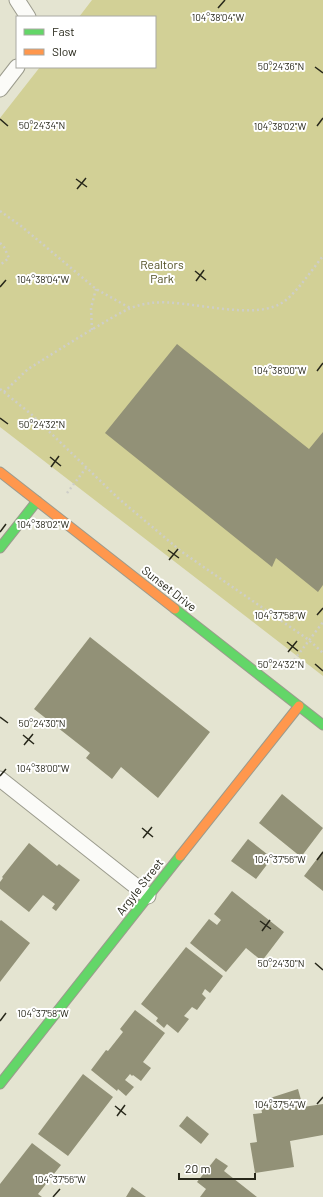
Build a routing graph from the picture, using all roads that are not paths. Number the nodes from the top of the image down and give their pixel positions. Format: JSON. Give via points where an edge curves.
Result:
{"nodes":[{"id":1,"x":17,"y":0,"type":"edge"},
{"id":2,"x":27,"y":16,"type":"edge"},
{"id":3,"x":16,"y":68,"type":"edge"},
{"id":4,"x":0,"y":89,"type":"edge"},
{"id":5,"x":0,"y":472,"type":"edge"},
{"id":6,"x":37,"y":501,"type":"junction"},
{"id":7,"x":0,"y":548,"type":"edge"},
{"id":8,"x":299,"y":706,"type":"junction"},
{"id":9,"x":323,"y":725,"type":"edge"},
{"id":10,"x":0,"y":779,"type":"edge"},
{"id":11,"x":148,"y":896,"type":"junction"},
{"id":12,"x":0,"y":1084,"type":"edge"}],
"edges":[{"from":1,"to":2,"type":"lane"},
{"from":3,"to":4,"type":"lane"},
{"from":5,"to":6,"type":"street","name":"Sunset Drive"},
{"from":6,"to":7,"type":"street"},
{"from":6,"to":8,"type":"street","name":"Sunset Drive"},
{"from":8,"to":9,"type":"street","name":"Sunset Drive"},
{"from":8,"to":11,"type":"street","name":"Argyle Street"},
{"from":10,"to":11,"type":"lane"},
{"from":11,"to":12,"type":"street","name":"Argyle Street"}]}
